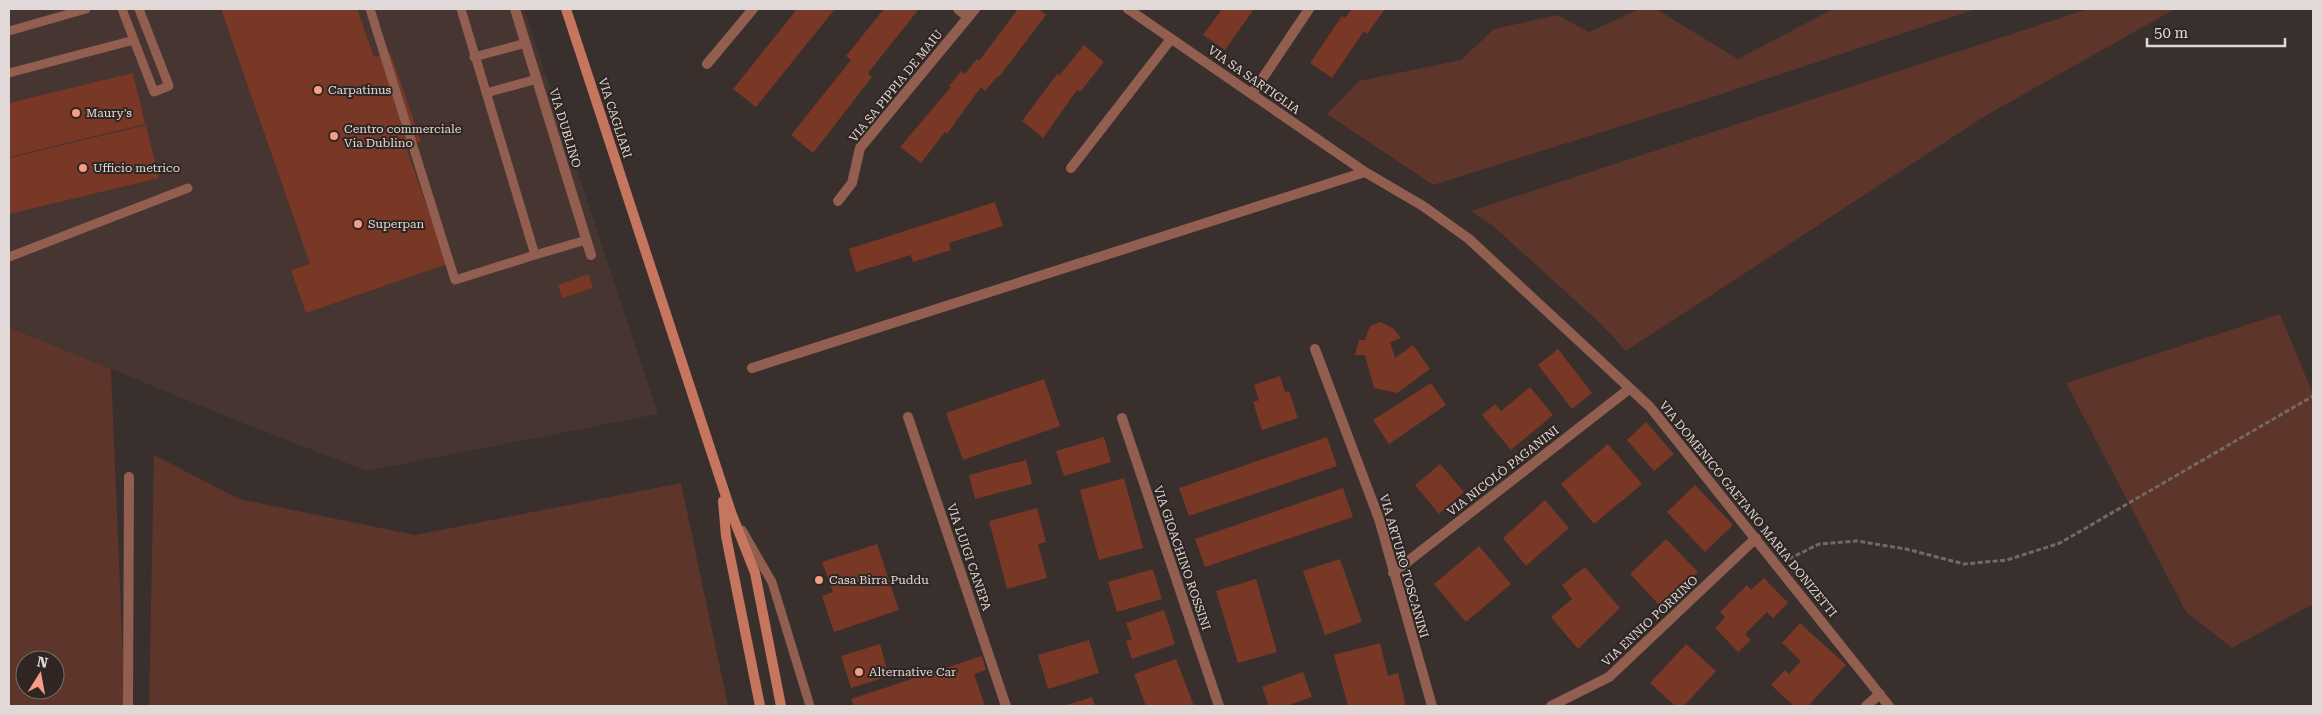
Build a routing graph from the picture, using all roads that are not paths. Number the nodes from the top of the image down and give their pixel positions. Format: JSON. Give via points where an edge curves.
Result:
{"nodes":[{"id":1,"x":86,"y":9,"type":"edge"},
{"id":2,"x":122,"y":9,"type":"edge"},
{"id":3,"x":139,"y":9,"type":"edge"},
{"id":4,"x":370,"y":9,"type":"edge"},
{"id":5,"x":461,"y":9,"type":"edge"},
{"id":6,"x":515,"y":9,"type":"edge"},
{"id":7,"x":566,"y":9,"type":"edge"},
{"id":8,"x":753,"y":9,"type":"edge"},
{"id":9,"x":958,"y":9,"type":"edge"},
{"id":10,"x":975,"y":9,"type":"edge"},
{"id":11,"x":1128,"y":9,"type":"edge"},
{"id":12,"x":1309,"y":9,"type":"edge"},
{"id":13,"x":968,"y":17,"type":"junction"},
{"id":14,"x":9,"y":31,"type":"edge"},
{"id":15,"x":1172,"y":39,"type":"junction"},
{"id":16,"x":134,"y":40,"type":"junction"},
{"id":17,"x":526,"y":43,"type":"junction"},
{"id":18,"x":474,"y":57,"type":"junction"},
{"id":19,"x":707,"y":64,"type":"dead end"},
{"id":20,"x":9,"y":73,"type":"edge"},
{"id":21,"x":537,"y":79,"type":"junction"},
{"id":22,"x":486,"y":93,"type":"junction"},
{"id":23,"x":1252,"y":94,"type":"junction"},
{"id":24,"x":1071,"y":168,"type":"dead end"},
{"id":25,"x":1365,"y":172,"type":"junction"},
{"id":26,"x":188,"y":188,"type":"dead end"},
{"id":27,"x":838,"y":201,"type":"dead end"},
{"id":28,"x":586,"y":240,"type":"junction"},
{"id":29,"x":535,"y":255,"type":"junction"},
{"id":30,"x":591,"y":255,"type":"dead end"},
{"id":31,"x":9,"y":257,"type":"edge"},
{"id":32,"x":1315,"y":350,"type":"dead end"},
{"id":33,"x":752,"y":368,"type":"dead end"},
{"id":34,"x":1629,"y":389,"type":"junction"},
{"id":35,"x":908,"y":417,"type":"dead end"},
{"id":36,"x":1122,"y":418,"type":"dead end"},
{"id":37,"x":720,"y":475,"type":"junction"},
{"id":38,"x":128,"y":477,"type":"dead end"},
{"id":39,"x":731,"y":512,"type":"junction"},
{"id":40,"x":1756,"y":538,"type":"junction"},
{"id":41,"x":1393,"y":573,"type":"junction"},
{"id":42,"x":1880,"y":694,"type":"junction"},
{"id":43,"x":128,"y":706,"type":"edge"},
{"id":44,"x":760,"y":706,"type":"edge"},
{"id":45,"x":781,"y":706,"type":"edge"},
{"id":46,"x":810,"y":706,"type":"edge"},
{"id":47,"x":1006,"y":706,"type":"edge"},
{"id":48,"x":1219,"y":706,"type":"edge"},
{"id":49,"x":1432,"y":706,"type":"edge"},
{"id":50,"x":1551,"y":706,"type":"edge"},
{"id":51,"x":1866,"y":706,"type":"edge"},
{"id":52,"x":1889,"y":706,"type":"edge"}],
"edges":[{"from":1,"to":14,"type":"lane"},
{"from":2,"to":16,"type":"lane"},
{"from":3,"to":16,"type":"lane","via":[[170,86],[154,92]]},
{"from":4,"to":29,"type":"lane","via":[[455,280]]},
{"from":5,"to":18,"type":"lane"},
{"from":6,"to":17,"type":"street","name":"VIA DUBLINO"},
{"from":7,"to":37,"type":"main road","name":"VIA CAGLIARI"},
{"from":8,"to":19,"type":"street"},
{"from":9,"to":13,"type":"street"},
{"from":10,"to":13,"type":"street"},
{"from":11,"to":15,"type":"street","name":"VIA SA SARTIGLIA"},
{"from":12,"to":23,"type":"street"},
{"from":13,"to":27,"type":"street","name":"VIA SA PIPPIA DE MAIU","via":[[860,148],[852,183]]},
{"from":15,"to":23,"type":"street","name":"VIA SA SARTIGLIA"},
{"from":15,"to":24,"type":"street"},
{"from":16,"to":20,"type":"lane"},
{"from":17,"to":18,"type":"lane"},
{"from":17,"to":21,"type":"street","name":"VIA DUBLINO"},
{"from":18,"to":22,"type":"lane"},
{"from":21,"to":22,"type":"lane"},
{"from":21,"to":28,"type":"street","name":"VIA DUBLINO"},
{"from":22,"to":29,"type":"lane"},
{"from":23,"to":25,"type":"street","name":"VIA SA SARTIGLIA"},
{"from":25,"to":33,"type":"street"},
{"from":25,"to":34,"type":"street","name":"VIA DOMENICO GAETANO MARIA DONIZETTI","via":[[1423,206],[1469,239]]},
{"from":26,"to":31,"type":"lane"},
{"from":28,"to":29,"type":"lane"},
{"from":28,"to":30,"type":"street","name":"VIA DUBLINO"},
{"from":32,"to":41,"type":"street","name":"VIA ARTURO TOSCANINI","via":[[1379,519]]},
{"from":34,"to":40,"type":"street","name":"VIA DOMENICO GAETANO MARIA DONIZETTI","via":[[1650,407]]},
{"from":34,"to":41,"type":"street","name":"VIA NICOLÒ PAGANINI"},
{"from":35,"to":47,"type":"street","name":"VIA LUIGI CANEPA"},
{"from":36,"to":48,"type":"street","name":"VIA GIOACHINO ROSSINI"},
{"from":37,"to":39,"type":"main road"},
{"from":37,"to":44,"type":"main road","via":[[726,536]]},
{"from":38,"to":43,"type":"street"},
{"from":39,"to":45,"type":"main road","via":[[755,573]]},
{"from":39,"to":46,"type":"lane","via":[[772,582]]},
{"from":40,"to":42,"type":"street","name":"VIA DOMENICO GAETANO MARIA DONIZETTI"},
{"from":40,"to":50,"type":"street","name":"VIA ENNIO PORRINO","via":[[1609,678]]},
{"from":41,"to":49,"type":"street","name":"VIA ARTURO TOSCANINI"},
{"from":42,"to":51,"type":"street"},
{"from":42,"to":52,"type":"street","name":"VIA DOMENICO GAETANO MARIA DONIZETTI"}]}
